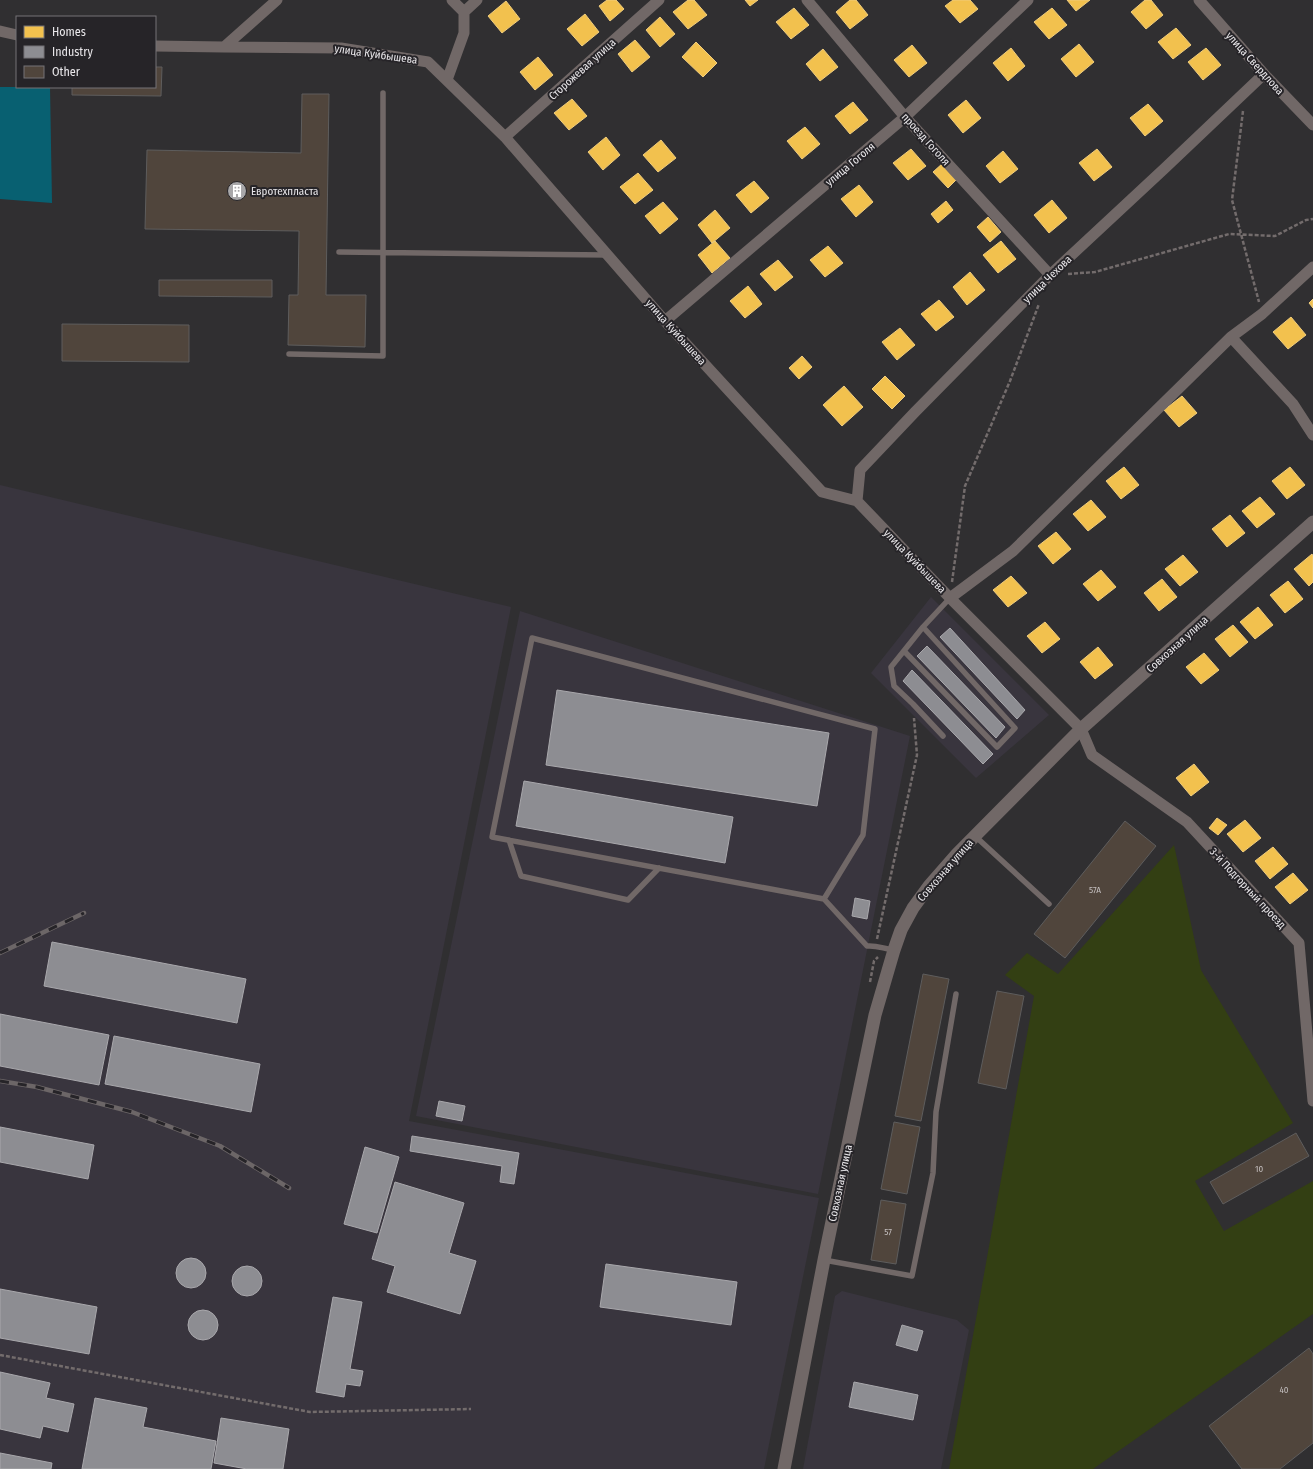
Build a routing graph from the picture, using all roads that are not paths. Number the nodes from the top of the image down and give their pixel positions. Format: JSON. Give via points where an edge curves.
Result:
{"nodes":[{"id":1,"x":277,"y":0,"type":"edge"},
{"id":2,"x":452,"y":0,"type":"edge"},
{"id":3,"x":477,"y":0,"type":"edge"},
{"id":4,"x":659,"y":0,"type":"edge"},
{"id":5,"x":807,"y":0,"type":"edge"},
{"id":6,"x":1028,"y":0,"type":"edge"},
{"id":7,"x":1199,"y":0,"type":"edge"},
{"id":8,"x":464,"y":12,"type":"junction"},
{"id":9,"x":0,"y":31,"type":"edge"},
{"id":10,"x":16,"y":35,"type":"edge"},
{"id":11,"x":156,"y":46,"type":"edge"},
{"id":12,"x":224,"y":47,"type":"junction"},
{"id":13,"x":1264,"y":74,"type":"junction"},
{"id":14,"x":447,"y":80,"type":"junction"},
{"id":15,"x":383,"y":93,"type":"dead end"},
{"id":16,"x":905,"y":117,"type":"junction"},
{"id":17,"x":1313,"y":125,"type":"edge"},
{"id":18,"x":505,"y":137,"type":"junction"},
{"id":19,"x":340,"y":252,"type":"dead end"},
{"id":20,"x":383,"y":253,"type":"junction"},
{"id":21,"x":608,"y":255,"type":"junction"},
{"id":22,"x":1313,"y":267,"type":"edge"},
{"id":23,"x":1050,"y":275,"type":"junction"},
{"id":24,"x":665,"y":320,"type":"junction"},
{"id":25,"x":1231,"y":337,"type":"junction"},
{"id":26,"x":288,"y":354,"type":"dead end"},
{"id":27,"x":1313,"y":435,"type":"edge"},
{"id":28,"x":857,"y":501,"type":"junction"},
{"id":29,"x":1313,"y":522,"type":"edge"},
{"id":30,"x":950,"y":598,"type":"junction"},
{"id":31,"x":922,"y":627,"type":"junction"},
{"id":32,"x":904,"y":651,"type":"junction"},
{"id":33,"x":1081,"y":729,"type":"junction"},
{"id":34,"x":943,"y":736,"type":"dead end"},
{"id":35,"x":975,"y":836,"type":"junction"},
{"id":36,"x":509,"y":840,"type":"junction"},
{"id":37,"x":660,"y":868,"type":"junction"},
{"id":38,"x":824,"y":899,"type":"junction"},
{"id":39,"x":1049,"y":904,"type":"dead end"},
{"id":40,"x":894,"y":950,"type":"junction"},
{"id":41,"x":956,"y":994,"type":"dead end"},
{"id":42,"x":1313,"y":1101,"type":"edge"},
{"id":43,"x":824,"y":1260,"type":"junction"},
{"id":44,"x":784,"y":1469,"type":"edge"}],
"edges":[{"from":1,"to":12,"type":"street"},
{"from":2,"to":8,"type":"street"},
{"from":3,"to":8,"type":"street"},
{"from":4,"to":18,"type":"street","name":"Сторожевая улица"},
{"from":5,"to":16,"type":"street","name":"проезд Гоголя"},
{"from":6,"to":16,"type":"street","name":"улица Гоголя"},
{"from":7,"to":13,"type":"street","name":"улица Свердлова"},
{"from":8,"to":14,"type":"street","via":[[464,33]]},
{"from":9,"to":10,"type":"street"},
{"from":11,"to":12,"type":"street","name":"улица Куйбышева"},
{"from":12,"to":14,"type":"street","name":"улица Куйбышева","via":[[341,48],[428,62]]},
{"from":13,"to":17,"type":"street","name":"улица Свердлова"},
{"from":13,"to":23,"type":"street","name":"улица Чехова"},
{"from":14,"to":18,"type":"street","name":"улица Куйбышева"},
{"from":15,"to":20,"type":"lane"},
{"from":16,"to":23,"type":"street","name":"проезд Гоголя"},
{"from":16,"to":24,"type":"street","name":"улица Гоголя"},
{"from":18,"to":21,"type":"street","name":"улица Куйбышева"},
{"from":19,"to":20,"type":"lane"},
{"from":20,"to":21,"type":"lane"},
{"from":20,"to":26,"type":"lane","via":[[384,356]]},
{"from":21,"to":24,"type":"street","name":"улица Куйбышева"},
{"from":22,"to":25,"type":"street","via":[[1262,314]]},
{"from":23,"to":28,"type":"street","name":"улица Чехова","via":[[860,470]]},
{"from":24,"to":28,"type":"street","name":"улица Куйбышева","via":[[822,492]]},
{"from":25,"to":27,"type":"street","via":[[1294,404]]},
{"from":25,"to":30,"type":"street","via":[[1013,551]]},
{"from":28,"to":30,"type":"street","name":"улица Куйбышева"},
{"from":29,"to":33,"type":"street","name":"Совхозная улица"},
{"from":30,"to":31,"type":"lane"},
{"from":30,"to":33,"type":"street","name":"улица Куйбышева"},
{"from":31,"to":32,"type":"lane"},
{"from":31,"to":32,"type":"lane","via":[[1015,728],[997,746]]},
{"from":32,"to":34,"type":"lane","via":[[891,667],[894,686]]},
{"from":33,"to":35,"type":"street","name":"Совхозная улица"},
{"from":33,"to":42,"type":"street","name":"3-й Подгорный проезд","via":[[1092,755],[1187,822],[1299,943]]},
{"from":35,"to":39,"type":"lane"},
{"from":35,"to":40,"type":"street","name":"Совхозная улица","via":[[929,886],[913,908]]},
{"from":36,"to":37,"type":"lane"},
{"from":36,"to":37,"type":"lane","via":[[521,876],[628,900]]},
{"from":36,"to":38,"type":"lane","via":[[492,837],[532,638],[875,729],[863,835]]},
{"from":37,"to":38,"type":"lane"},
{"from":38,"to":40,"type":"lane","via":[[867,946],[875,945]]},
{"from":40,"to":43,"type":"street","name":"Совхозная улица","via":[[876,1015]]},
{"from":41,"to":43,"type":"lane","via":[[936,1112],[934,1173],[912,1276]]},
{"from":43,"to":44,"type":"street","name":"Совхозная улица"}]}
